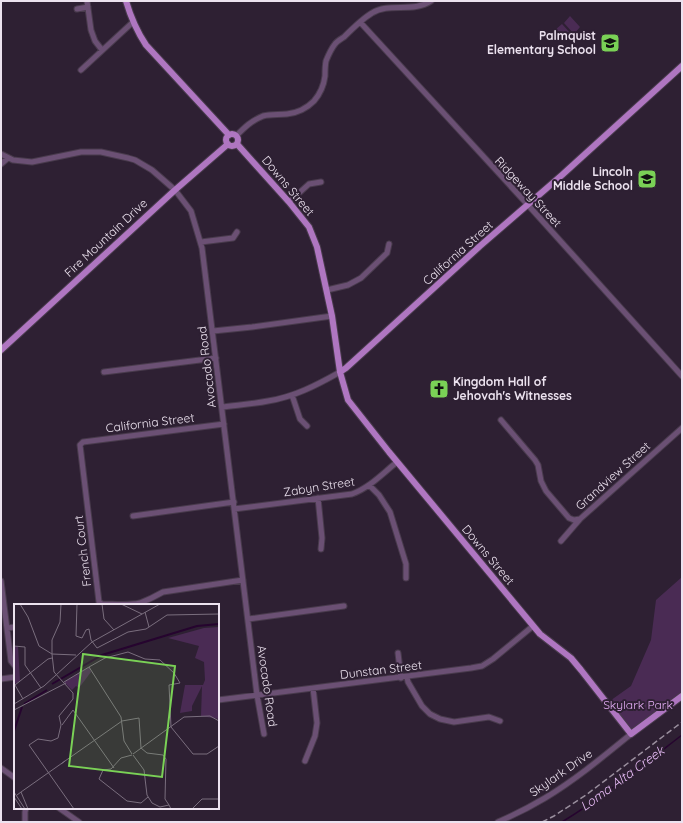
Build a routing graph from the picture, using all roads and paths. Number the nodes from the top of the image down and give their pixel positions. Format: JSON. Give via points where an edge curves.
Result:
{"nodes":[{"id":1,"x":87,"y":1,"type":"edge"},
{"id":2,"x":126,"y":1,"type":"edge"},
{"id":3,"x":431,"y":1,"type":"edge"},
{"id":4,"x":88,"y":7,"type":"junction"},
{"id":5,"x":78,"y":9,"type":"dead end"},
{"id":6,"x":132,"y":22,"type":"junction"},
{"id":7,"x":360,"y":22,"type":"junction"},
{"id":8,"x":102,"y":50,"type":"junction"},
{"id":9,"x":682,"y":66,"type":"edge"},
{"id":10,"x":81,"y":70,"type":"dead end"},
{"id":11,"x":229,"y":136,"type":"junction"},
{"id":12,"x":236,"y":136,"type":"junction"},
{"id":13,"x":228,"y":144,"type":"junction"},
{"id":14,"x":237,"y":144,"type":"junction"},
{"id":15,"x":1,"y":154,"type":"edge"},
{"id":16,"x":8,"y":158,"type":"junction"},
{"id":17,"x":1,"y":164,"type":"edge"},
{"id":18,"x":321,"y":182,"type":"dead end"},
{"id":19,"x":175,"y":190,"type":"junction"},
{"id":20,"x":289,"y":202,"type":"junction"},
{"id":21,"x":528,"y":205,"type":"junction"},
{"id":22,"x":237,"y":232,"type":"dead end"},
{"id":23,"x":200,"y":242,"type":"junction"},
{"id":24,"x":389,"y":244,"type":"dead end"},
{"id":25,"x":327,"y":290,"type":"junction"},
{"id":26,"x":332,"y":316,"type":"junction"},
{"id":27,"x":212,"y":331,"type":"junction"},
{"id":28,"x":1,"y":350,"type":"edge"},
{"id":29,"x":216,"y":358,"type":"junction"},
{"id":30,"x":104,"y":372,"type":"dead end"},
{"id":31,"x":340,"y":372,"type":"junction"},
{"id":32,"x":682,"y":376,"type":"edge"},
{"id":33,"x":292,"y":395,"type":"junction"},
{"id":34,"x":222,"y":407,"type":"junction"},
{"id":35,"x":501,"y":420,"type":"dead end"},
{"id":36,"x":224,"y":424,"type":"junction"},
{"id":37,"x":307,"y":426,"type":"dead end"},
{"id":38,"x":682,"y":428,"type":"edge"},
{"id":39,"x":80,"y":445,"type":"joint"},
{"id":40,"x":397,"y":462,"type":"junction"},
{"id":41,"x":369,"y":485,"type":"junction"},
{"id":42,"x":318,"y":498,"type":"junction"},
{"id":43,"x":234,"y":502,"type":"junction"},
{"id":44,"x":234,"y":509,"type":"junction"},
{"id":45,"x":133,"y":516,"type":"dead end"},
{"id":46,"x":580,"y":519,"type":"junction"},
{"id":47,"x":560,"y":541,"type":"dead end"},
{"id":48,"x":321,"y":549,"type":"dead end"},
{"id":49,"x":406,"y":578,"type":"dead end"},
{"id":50,"x":1,"y":580,"type":"edge"},
{"id":51,"x":243,"y":580,"type":"junction"},
{"id":52,"x":2,"y":590,"type":"edge"},
{"id":53,"x":344,"y":606,"type":"dead end"},
{"id":54,"x":248,"y":620,"type":"junction"},
{"id":55,"x":533,"y":626,"type":"junction"},
{"id":56,"x":14,"y":627,"type":"edge"},
{"id":57,"x":7,"y":628,"type":"junction"},
{"id":58,"x":398,"y":653,"type":"dead end"},
{"id":59,"x":14,"y":665,"type":"edge"},
{"id":60,"x":14,"y":677,"type":"edge"},
{"id":61,"x":407,"y":677,"type":"junction"},
{"id":62,"x":401,"y":678,"type":"junction"},
{"id":63,"x":1,"y":679,"type":"edge"},
{"id":64,"x":313,"y":688,"type":"junction"},
{"id":65,"x":257,"y":695,"type":"junction"},
{"id":66,"x":682,"y":696,"type":"edge"},
{"id":67,"x":219,"y":700,"type":"edge"},
{"id":68,"x":500,"y":721,"type":"dead end"},
{"id":69,"x":264,"y":734,"type":"dead end"},
{"id":70,"x":631,"y":734,"type":"junction"},
{"id":71,"x":305,"y":761,"type":"dead end"},
{"id":72,"x":1,"y":768,"type":"edge"},
{"id":73,"x":14,"y":777,"type":"edge"},
{"id":74,"x":26,"y":809,"type":"edge"},
{"id":75,"x":60,"y":809,"type":"edge"},
{"id":76,"x":25,"y":822,"type":"edge"},
{"id":77,"x":79,"y":822,"type":"edge"},
{"id":78,"x":498,"y":822,"type":"edge"}],
"edges":[{"from":1,"to":4,"type":"street"},
{"from":2,"to":6,"type":"main road"},
{"from":3,"to":7,"type":"street","via":[[417,7],[383,8]]},
{"from":4,"to":5,"type":"street"},
{"from":4,"to":8,"type":"street","via":[[92,30]]},
{"from":6,"to":8,"type":"street"},
{"from":6,"to":11,"type":"main road","via":[[146,45]]},
{"from":7,"to":12,"type":"street","via":[[335,44],[327,58],[325,78],[320,91],[308,106],[288,114],[264,116],[246,125]]},
{"from":7,"to":21,"type":"street","name":"Ridgeway Street"},
{"from":8,"to":10,"type":"street"},
{"from":9,"to":21,"type":"main road","name":"California Street"},
{"from":11,"to":12,"type":"main road"},
{"from":11,"to":13,"type":"main road","via":[[226,141]]},
{"from":12,"to":14,"type":"main road"},
{"from":13,"to":14,"type":"main road"},
{"from":13,"to":19,"type":"main road","name":"Fire Mountain Drive"},
{"from":14,"to":20,"type":"main road","name":"Downs Street"},
{"from":15,"to":16,"type":"street","name":"Avocado Road"},
{"from":16,"to":17,"type":"street"},
{"from":16,"to":19,"type":"street","name":"Avocado Road","via":[[32,162],[81,152],[100,152],[135,160],[152,170]]},
{"from":18,"to":20,"type":"street","via":[[309,184]]},
{"from":19,"to":23,"type":"street","name":"Avocado Road","via":[[191,211]]},
{"from":19,"to":28,"type":"main road","name":"Fire Mountain Drive"},
{"from":20,"to":25,"type":"main road","name":"Downs Street","via":[[309,227]]},
{"from":21,"to":31,"type":"main road","name":"California Street"},
{"from":21,"to":32,"type":"street","name":"Ridgeway Street"},
{"from":22,"to":23,"type":"street","via":[[233,238]]},
{"from":23,"to":27,"type":"street","name":"Avocado Road"},
{"from":24,"to":25,"type":"street","via":[[387,253],[361,278],[348,285]]},
{"from":25,"to":26,"type":"main road","name":"Downs Street"},
{"from":26,"to":27,"type":"street"},
{"from":26,"to":31,"type":"main road","name":"Downs Street"},
{"from":27,"to":29,"type":"street","name":"Avocado Road"},
{"from":29,"to":30,"type":"street"},
{"from":29,"to":34,"type":"street","name":"Avocado Road"},
{"from":31,"to":33,"type":"street","name":"California Street"},
{"from":31,"to":40,"type":"main road","name":"Downs Street","via":[[348,400]]},
{"from":33,"to":34,"type":"street","name":"California Street","via":[[269,401]]},
{"from":33,"to":37,"type":"street","via":[[300,419]]},
{"from":34,"to":36,"type":"street","name":"Avocado Road"},
{"from":35,"to":46,"type":"street","via":[[535,460],[546,491],[569,518]]},
{"from":36,"to":39,"type":"street","name":"California Street","via":[[83,442]]},
{"from":36,"to":43,"type":"street","name":"Avocado Road"},
{"from":38,"to":46,"type":"street","name":"Grandview Street"},
{"from":39,"to":51,"type":"street","name":"French Court","via":[[99,602],[140,603],[163,592]]},
{"from":40,"to":41,"type":"street","name":"Zabyn Street"},
{"from":40,"to":55,"type":"main road","name":"Downs Street"},
{"from":41,"to":42,"type":"street","name":"Zabyn Street","via":[[352,494]]},
{"from":41,"to":49,"type":"street","via":[[390,512],[406,564]]},
{"from":42,"to":44,"type":"street","name":"Zabyn Street"},
{"from":42,"to":48,"type":"street"},
{"from":43,"to":44,"type":"street","name":"Avocado Road"},
{"from":43,"to":45,"type":"street"},
{"from":44,"to":51,"type":"street","name":"Avocado Road"},
{"from":46,"to":47,"type":"street","name":"Grandview Street"},
{"from":50,"to":52,"type":"street"},
{"from":51,"to":54,"type":"street","name":"Avocado Road"},
{"from":52,"to":57,"type":"street"},
{"from":53,"to":54,"type":"street"},
{"from":54,"to":65,"type":"street","name":"Avocado Road"},
{"from":55,"to":61,"type":"street","name":"Dunstan Street","via":[[482,666]]},
{"from":55,"to":70,"type":"main road","name":"Downs Street","via":[[571,658]]},
{"from":56,"to":57,"type":"street"},
{"from":57,"to":59,"type":"street","via":[[11,661]]},
{"from":58,"to":62,"type":"street"},
{"from":60,"to":63,"type":"street"},
{"from":61,"to":62,"type":"street","name":"Dunstan Street"},
{"from":61,"to":68,"type":"street","via":[[422,706],[440,719],[454,722],[489,717]]},
{"from":62,"to":64,"type":"street","name":"Dunstan Street"},
{"from":64,"to":65,"type":"street","name":"Dunstan Street"},
{"from":64,"to":71,"type":"street","via":[[317,723],[315,736]]},
{"from":65,"to":67,"type":"street","name":"Dunstan Street"},
{"from":65,"to":69,"type":"street","name":"Avocado Road"},
{"from":66,"to":70,"type":"main road"},
{"from":70,"to":78,"type":"street","name":"Skylark Drive","via":[[552,794]]},
{"from":72,"to":73,"type":"street"},
{"from":74,"to":76,"type":"street"},
{"from":75,"to":77,"type":"street"}]}
